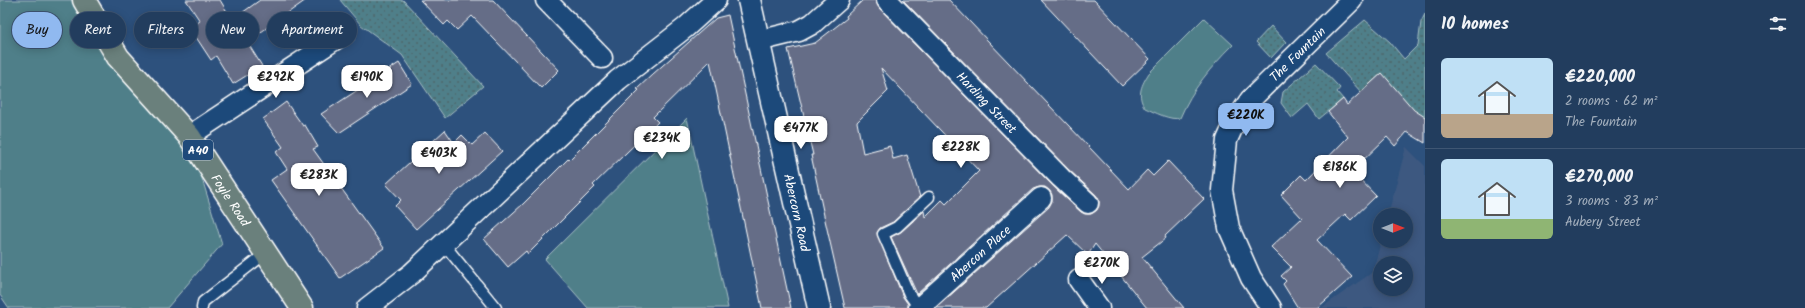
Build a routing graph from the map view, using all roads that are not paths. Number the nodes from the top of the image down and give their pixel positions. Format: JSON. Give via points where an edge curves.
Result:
{"nodes":[{"id":1,"x":84,"y":0,"type":"edge"},
{"id":2,"x":546,"y":0,"type":"edge"},
{"id":3,"x":716,"y":0,"type":"edge"},
{"id":4,"x":749,"y":0,"type":"edge"},
{"id":5,"x":839,"y":0,"type":"edge"},
{"id":6,"x":887,"y":0,"type":"edge"},
{"id":7,"x":1352,"y":0,"type":"edge"},
{"id":8,"x":758,"y":41,"type":"junction"},
{"id":9,"x":322,"y":48,"type":"edge"},
{"id":10,"x":602,"y":58,"type":"dead end"},
{"id":11,"x":189,"y":136,"type":"junction"},
{"id":12,"x":929,"y":196,"type":"dead end"},
{"id":13,"x":1041,"y":198,"type":"dead end"},
{"id":14,"x":1088,"y":203,"type":"dead end"},
{"id":15,"x":443,"y":243,"type":"junction"},
{"id":16,"x":266,"y":253,"type":"junction"},
{"id":17,"x":1079,"y":280,"type":"dead end"},
{"id":18,"x":379,"y":305,"type":"edge"},
{"id":19,"x":202,"y":308,"type":"edge"},
{"id":20,"x":302,"y":308,"type":"edge"},
{"id":21,"x":496,"y":308,"type":"edge"},
{"id":22,"x":819,"y":308,"type":"edge"},
{"id":23,"x":919,"y":308,"type":"edge"},
{"id":24,"x":1099,"y":308,"type":"edge"},
{"id":25,"x":1271,"y":308,"type":"edge"}],
"edges":[{"from":1,"to":11,"type":"main road","name":"Foyle Road","number":"A40","via":[[118,57]]},
{"from":2,"to":10,"type":"street"},
{"from":3,"to":15,"type":"street","via":[[685,28],[618,80]]},
{"from":4,"to":8,"type":"main road","name":"Abercorn Road"},
{"from":5,"to":8,"type":"street","via":[[812,24],[799,31]]},
{"from":6,"to":14,"type":"street","name":"Harding Street"},
{"from":7,"to":25,"type":"street","name":"The Fountain","via":[[1250,100],[1236,120],[1227,140],[1222,190],[1229,228],[1251,278]]},
{"from":8,"to":22,"type":"main road","name":"Abercorn Road"},
{"from":9,"to":11,"type":"street"},
{"from":11,"to":16,"type":"main road","name":"Foyle Road","number":"A40"},
{"from":12,"to":23,"type":"lane","via":[[897,227],[883,234],[909,294]]},
{"from":13,"to":23,"type":"street","name":"Abercon Place"},
{"from":15,"to":18,"type":"street"},
{"from":15,"to":21,"type":"lane"},
{"from":16,"to":19,"type":"lane","via":[[203,302]]},
{"from":16,"to":20,"type":"main road","name":"Foyle Road","number":"A40"},
{"from":17,"to":24,"type":"street"}]}
